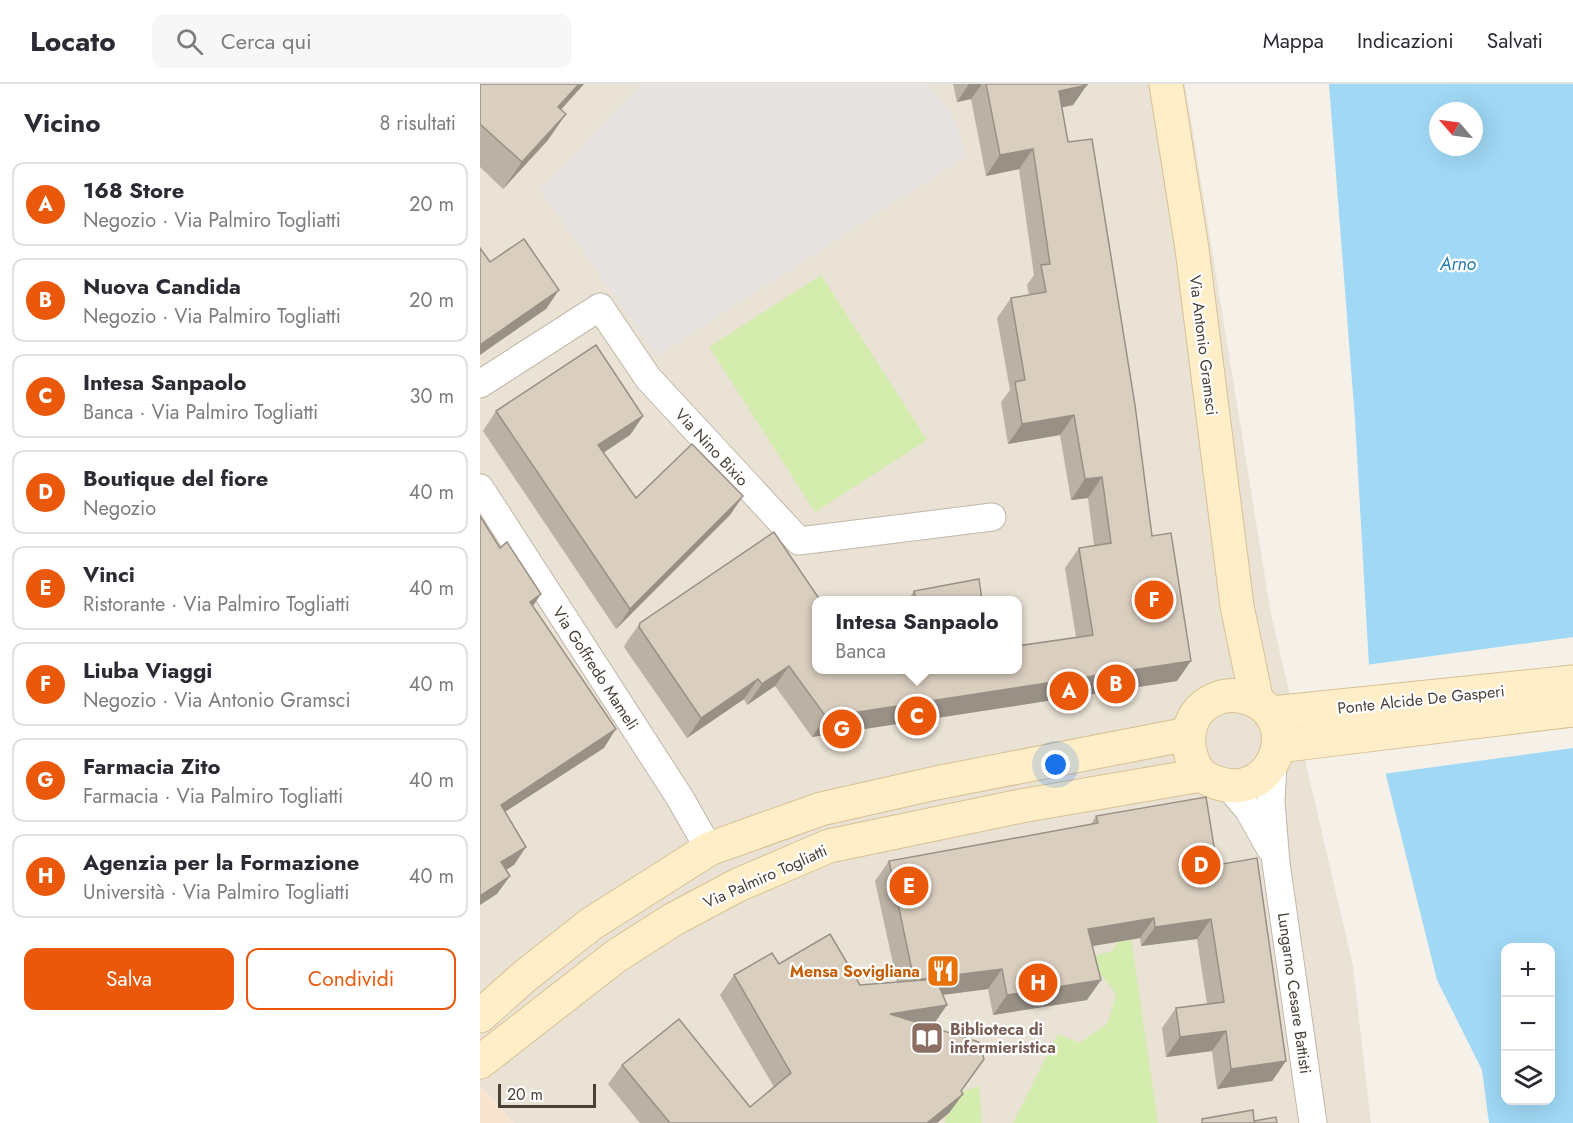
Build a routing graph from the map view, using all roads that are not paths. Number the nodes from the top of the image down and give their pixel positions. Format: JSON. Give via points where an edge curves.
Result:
{"nodes":[{"id":1,"x":1166,"y":84,"type":"edge"},
{"id":2,"x":480,"y":384,"type":"edge"},
{"id":3,"x":480,"y":488,"type":"edge"},
{"id":4,"x":992,"y":517,"type":"dead end"},
{"id":5,"x":1237,"y":606,"type":"junction"},
{"id":6,"x":1573,"y":682,"type":"edge"},
{"id":7,"x":1215,"y":699,"type":"junction"},
{"id":8,"x":1263,"y":708,"type":"junction"},
{"id":9,"x":1573,"y":710,"type":"edge"},
{"id":10,"x":1311,"y":726,"type":"junction"},
{"id":11,"x":1188,"y":734,"type":"junction"},
{"id":12,"x":1276,"y":754,"type":"junction"},
{"id":13,"x":1215,"y":781,"type":"junction"},
{"id":14,"x":710,"y":849,"type":"junction"},
{"id":15,"x":1276,"y":863,"type":"junction"},
{"id":16,"x":480,"y":1016,"type":"edge"},
{"id":17,"x":480,"y":1062,"type":"edge"},
{"id":18,"x":1313,"y":1123,"type":"edge"}],
"edges":[{"from":1,"to":5,"type":"main road","name":"Via Antonio Gramsci","via":[[1192,249]]},
{"from":2,"to":4,"type":"street","name":"Via Nino Bixio","via":[[600,308],[648,378],[799,541]]},
{"from":3,"to":14,"type":"street","name":"Via Goffredo Mameli"},
{"from":5,"to":7,"type":"main road","name":"Via Antonio Gramsci","via":[[1234,635]]},
{"from":5,"to":8,"type":"main road","name":"Via Antonio Gramsci"},
{"from":6,"to":10,"type":"main road","name":"Ponte Alcide De Gasperi"},
{"from":7,"to":8,"type":"main road","via":[[1243,696]]},
{"from":7,"to":11,"type":"main road","via":[[1202,707]]},
{"from":8,"to":10,"type":"main road","name":"Ponte Alcide De Gasperi"},
{"from":8,"to":12,"type":"main road","via":[[1278,735]]},
{"from":9,"to":10,"type":"main road","name":"Ponte Alcide De Gasperi"},
{"from":10,"to":12,"type":"main road","name":"Ponte Alcide De Gasperi"},
{"from":11,"to":13,"type":"main road","via":[[1192,763]]},
{"from":11,"to":14,"type":"main road","via":[[821,809]]},
{"from":12,"to":13,"type":"main road","name":"Via Palmiro Togliatti","via":[[1254,781]]},
{"from":12,"to":15,"type":"street","name":"Lungarno Cesare Battisti","via":[[1271,802]]},
{"from":13,"to":15,"type":"street","name":"Lungarno Cesare Battisti","via":[[1248,809]]},
{"from":13,"to":17,"type":"main road","name":"Via Palmiro Togliatti","via":[[1021,806],[829,846],[738,885],[674,919],[590,975]]},
{"from":14,"to":16,"type":"main road","via":[[591,924]]},
{"from":15,"to":18,"type":"street","name":"Lungarno Cesare Battisti"}]}
